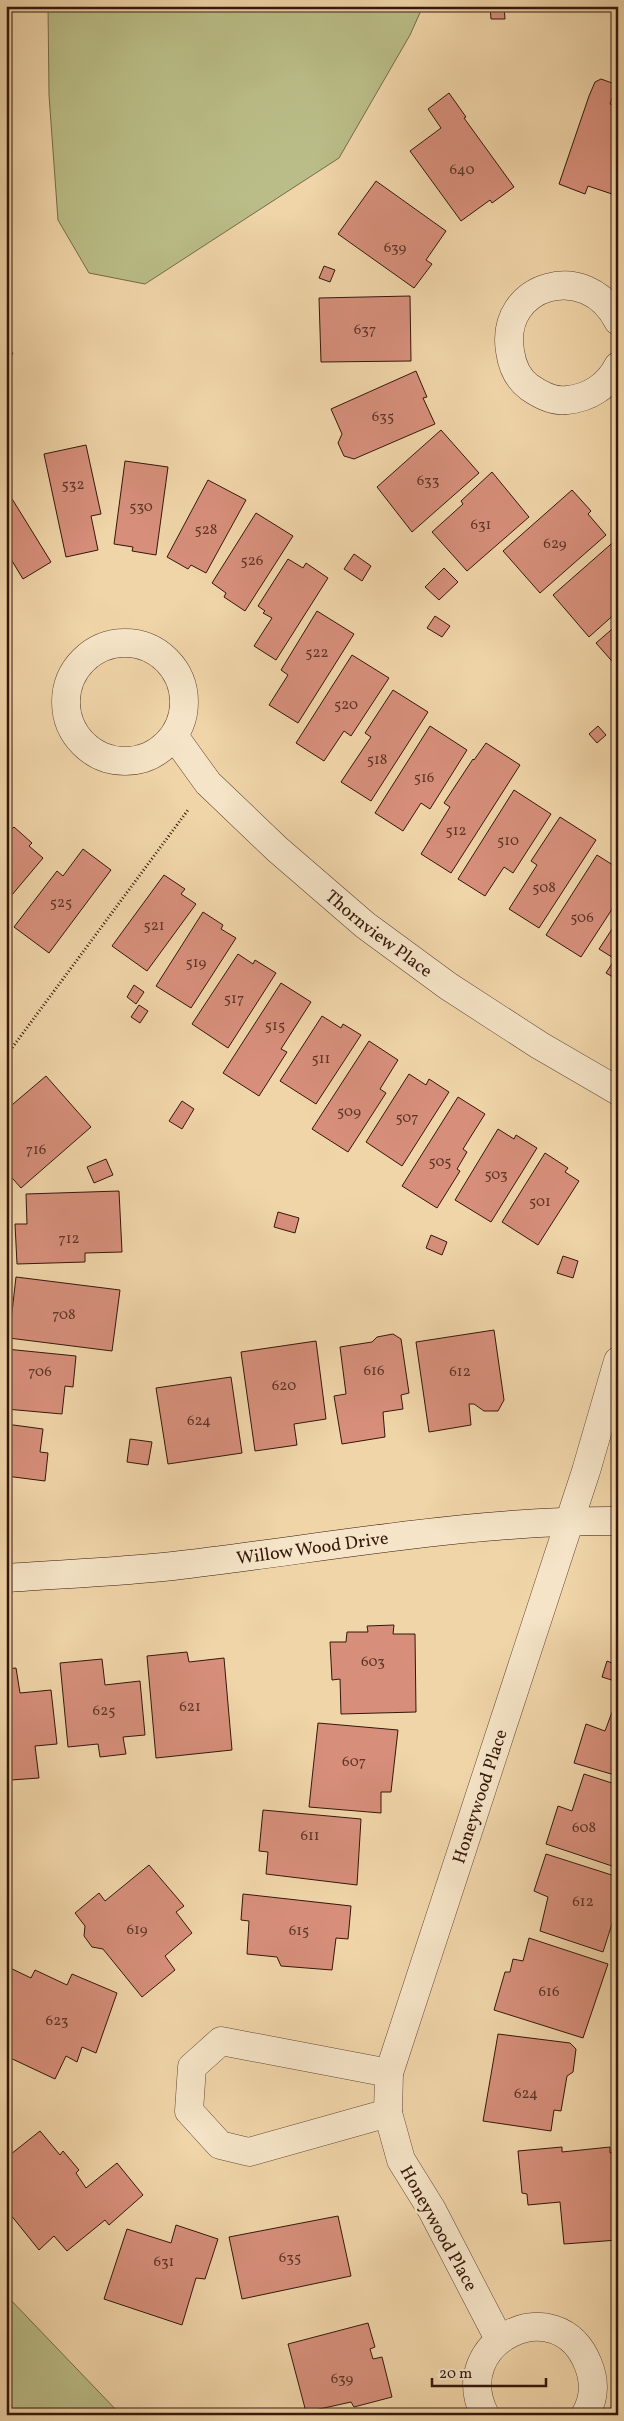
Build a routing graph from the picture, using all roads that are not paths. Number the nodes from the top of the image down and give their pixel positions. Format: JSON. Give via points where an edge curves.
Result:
{"nodes":[{"id":1,"x":618,"y":321,"type":"edge"},
{"id":2,"x":618,"y":366,"type":"edge"},
{"id":3,"x":610,"y":396,"type":"edge"},
{"id":4,"x":174,"y":736,"type":"junction"},
{"id":5,"x":618,"y":1091,"type":"edge"},
{"id":6,"x":618,"y":1361,"type":"edge"},
{"id":7,"x":569,"y":1521,"type":"junction"},
{"id":8,"x":618,"y":1521,"type":"edge"},
{"id":9,"x":6,"y":1578,"type":"edge"},
{"id":10,"x":389,"y":2073,"type":"junction"},
{"id":11,"x":388,"y":2113,"type":"junction"},
{"id":12,"x":499,"y":2339,"type":"junction"},
{"id":13,"x":485,"y":2415,"type":"edge"},
{"id":14,"x":585,"y":2415,"type":"edge"}],
"edges":[{"from":1,"to":3,"type":"street","via":[[601,297],[577,286],[558,285],[544,288],[527,298],[516,312],[507,337],[512,366],[523,382],[538,394],[565,401]]},
{"from":2,"to":3,"type":"street"},
{"from":4,"to":4,"type":"street","via":[[182,717],[182,690],[175,670],[161,655],[141,645],[120,643],[87,656],[73,672],[66,692],[67,717],[76,736],[93,752],[111,761],[134,761],[156,753]]},
{"from":4,"to":5,"type":"street","name":"Thornview Place","via":[[208,783],[277,849],[365,925],[456,991]]},
{"from":6,"to":7,"type":"street","name":"Honeywood Place"},
{"from":7,"to":8,"type":"street","name":"Willow Wood Drive"},
{"from":7,"to":9,"type":"street","name":"Willow Wood Drive","via":[[404,1535],[171,1566]]},
{"from":7,"to":10,"type":"street","name":"Honeywood Place"},
{"from":10,"to":11,"type":"street","name":"Honeywood Place"},
{"from":10,"to":11,"type":"street","via":[[221,2041],[192,2067],[189,2111],[220,2145],[249,2152]]},
{"from":11,"to":12,"type":"street","name":"Honeywood Place","via":[[401,2160],[432,2210]]},
{"from":12,"to":13,"type":"street","via":[[482,2361],[477,2385]]},
{"from":12,"to":14,"type":"street","via":[[512,2331],[533,2326],[568,2337],[583,2351],[594,2378],[590,2406]]}]}
